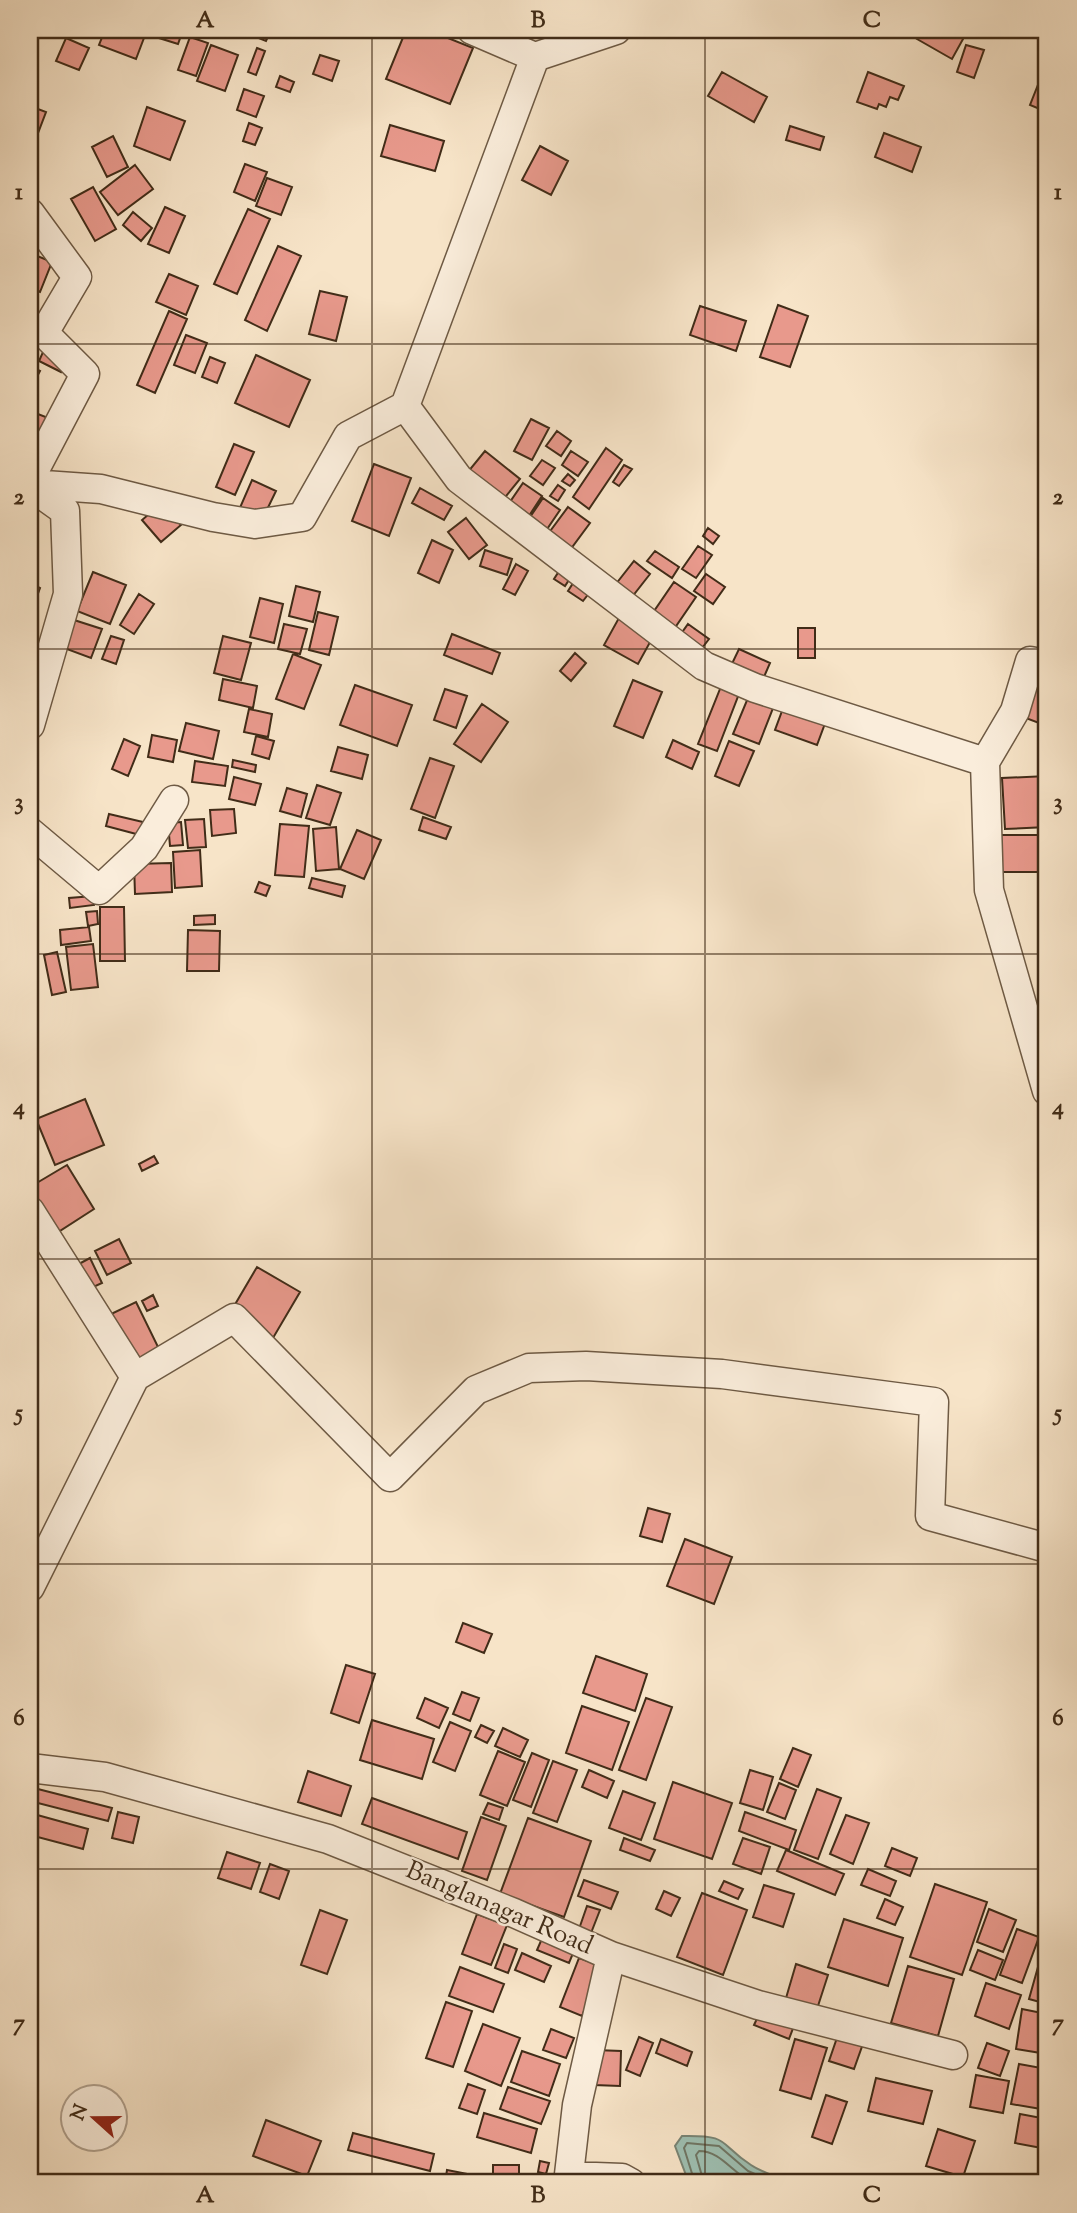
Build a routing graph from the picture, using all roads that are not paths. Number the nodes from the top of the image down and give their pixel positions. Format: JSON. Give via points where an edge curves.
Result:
{"nodes":[{"id":1,"x":472,"y":30,"type":"edge"},
{"id":2,"x":616,"y":30,"type":"edge"},
{"id":3,"x":536,"y":57,"type":"junction"},
{"id":4,"x":30,"y":213,"type":"edge"},
{"id":5,"x":405,"y":407,"type":"junction"},
{"id":6,"x":30,"y":483,"type":"edge"},
{"id":7,"x":1047,"y":664,"type":"edge"},
{"id":8,"x":30,"y":725,"type":"edge"},
{"id":9,"x":985,"y":762,"type":"junction"},
{"id":10,"x":174,"y":800,"type":"dead end"},
{"id":11,"x":30,"y":832,"type":"edge"},
{"id":12,"x":1047,"y":1091,"type":"edge"},
{"id":13,"x":30,"y":1211,"type":"edge"},
{"id":14,"x":135,"y":1377,"type":"junction"},
{"id":15,"x":1047,"y":1548,"type":"edge"},
{"id":16,"x":30,"y":1587,"type":"edge"},
{"id":17,"x":30,"y":1769,"type":"edge"},
{"id":18,"x":611,"y":1956,"type":"junction"},
{"id":19,"x":953,"y":2054,"type":"dead end"},
{"id":20,"x":569,"y":2180,"type":"edge"},
{"id":21,"x":631,"y":2183,"type":"edge"}],
"edges":[{"from":1,"to":3,"type":"street"},
{"from":2,"to":3,"type":"street"},
{"from":3,"to":5,"type":"street"},
{"from":4,"to":6,"type":"street","via":[[77,277],[44,332],[85,374]]},
{"from":5,"to":6,"type":"street","via":[[348,436],[302,517],[255,524],[101,489]]},
{"from":5,"to":9,"type":"street","via":[[459,479],[704,666],[755,688]]},
{"from":6,"to":8,"type":"street","via":[[65,511],[68,594]]},
{"from":7,"to":9,"type":"street","via":[[1030,661],[1014,711]]},
{"from":9,"to":12,"type":"street","via":[[989,890]]},
{"from":10,"to":11,"type":"street","via":[[144,848],[99,890]]},
{"from":13,"to":14,"type":"street"},
{"from":14,"to":15,"type":"street","via":[[234,1318],[390,1477],[476,1390],[529,1368],[586,1366],[722,1374],[934,1402],[930,1516]]},
{"from":14,"to":16,"type":"street"},
{"from":17,"to":18,"type":"street","name":"Banglanagar Road","via":[[105,1777],[328,1839]]},
{"from":18,"to":19,"type":"street","via":[[758,2005]]},
{"from":18,"to":20,"type":"street","name":"Banglanagar Road","via":[[577,2105]]},
{"from":20,"to":21,"type":"street","via":[[622,2178]]}]}
